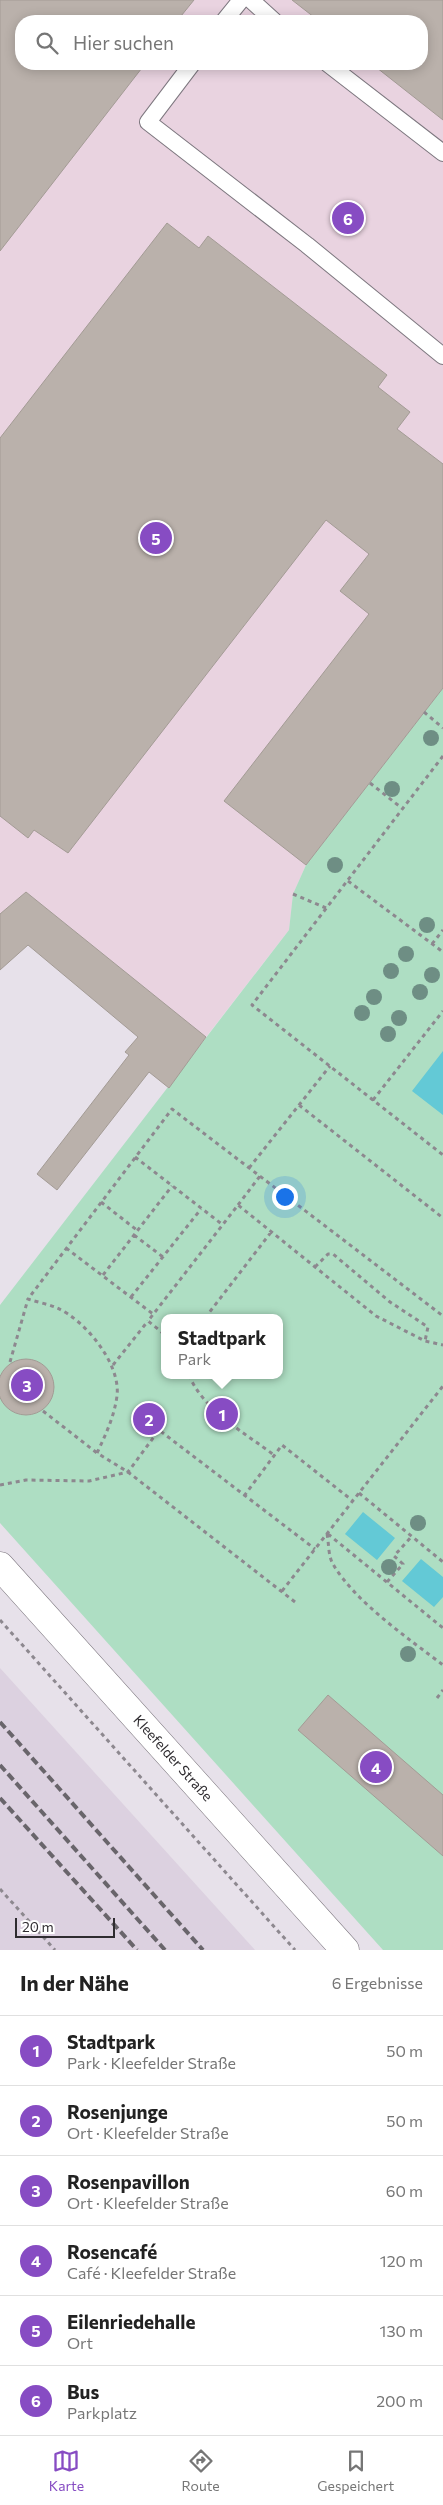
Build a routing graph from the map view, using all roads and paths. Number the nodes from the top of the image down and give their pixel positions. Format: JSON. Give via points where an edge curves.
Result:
{"nodes":[{"id":1,"x":241,"y":0,"type":"edge"},
{"id":2,"x":251,"y":0,"type":"edge"},
{"id":3,"x":229,"y":15,"type":"edge"},
{"id":4,"x":267,"y":15,"type":"edge"},
{"id":5,"x":187,"y":70,"type":"edge"},
{"id":6,"x":336,"y":70,"type":"edge"},
{"id":7,"x":443,"y":153,"type":"edge"},
{"id":8,"x":443,"y":356,"type":"edge"},
{"id":9,"x":424,"y":712,"type":"dead end"},
{"id":10,"x":443,"y":728,"type":"edge"},
{"id":11,"x":443,"y":756,"type":"edge"},
{"id":12,"x":370,"y":783,"type":"dead end"},
{"id":13,"x":402,"y":809,"type":"junction"},
{"id":14,"x":348,"y":881,"type":"junction"},
{"id":15,"x":294,"y":894,"type":"dead end"},
{"id":16,"x":326,"y":908,"type":"junction"},
{"id":17,"x":443,"y":930,"type":"edge"},
{"id":18,"x":432,"y":944,"type":"junction"},
{"id":19,"x":443,"y":952,"type":"edge"},
{"id":20,"x":443,"y":1011,"type":"edge"},
{"id":21,"x":330,"y":1066,"type":"junction"},
{"id":22,"x":373,"y":1100,"type":"junction"},
{"id":23,"x":299,"y":1106,"type":"junction"},
{"id":24,"x":443,"y":1155,"type":"edge"},
{"id":25,"x":135,"y":1158,"type":"junction"},
{"id":26,"x":249,"y":1168,"type":"junction"},
{"id":27,"x":260,"y":1176,"type":"junction"},
{"id":28,"x":172,"y":1186,"type":"junction"},
{"id":29,"x":101,"y":1202,"type":"junction"},
{"id":30,"x":238,"y":1205,"type":"junction"},
{"id":31,"x":201,"y":1208,"type":"junction"},
{"id":32,"x":443,"y":1218,"type":"edge"},
{"id":33,"x":223,"y":1225,"type":"junction"},
{"id":34,"x":138,"y":1231,"type":"junction"},
{"id":35,"x":272,"y":1232,"type":"junction"},
{"id":36,"x":134,"y":1235,"type":"junction"},
{"id":37,"x":66,"y":1248,"type":"junction"},
{"id":38,"x":163,"y":1257,"type":"junction"},
{"id":39,"x":315,"y":1267,"type":"junction"},
{"id":40,"x":103,"y":1276,"type":"junction"},
{"id":41,"x":131,"y":1297,"type":"junction"},
{"id":42,"x":28,"y":1298,"type":"junction"},
{"id":43,"x":153,"y":1314,"type":"junction"},
{"id":44,"x":208,"y":1314,"type":"edge"},
{"id":45,"x":443,"y":1316,"type":"edge"},
{"id":46,"x":148,"y":1321,"type":"junction"},
{"id":47,"x":161,"y":1332,"type":"edge"},
{"id":48,"x":425,"y":1341,"type":"junction"},
{"id":49,"x":443,"y":1346,"type":"edge"},
{"id":50,"x":10,"y":1362,"type":"dead end"},
{"id":51,"x":113,"y":1365,"type":"junction"},
{"id":52,"x":191,"y":1379,"type":"edge"},
{"id":53,"x":443,"y":1386,"type":"edge"},
{"id":54,"x":43,"y":1410,"type":"dead end"},
{"id":55,"x":97,"y":1453,"type":"junction"},
{"id":56,"x":274,"y":1455,"type":"junction"},
{"id":57,"x":128,"y":1472,"type":"junction"},
{"id":58,"x":0,"y":1485,"type":"edge"},
{"id":59,"x":359,"y":1493,"type":"junction"},
{"id":60,"x":244,"y":1496,"type":"junction"},
{"id":61,"x":353,"y":1501,"type":"junction"},
{"id":62,"x":327,"y":1533,"type":"junction"},
{"id":63,"x":412,"y":1536,"type":"junction"},
{"id":64,"x":315,"y":1549,"type":"junction"},
{"id":65,"x":443,"y":1562,"type":"edge"},
{"id":66,"x":0,"y":1566,"type":"edge"},
{"id":67,"x":387,"y":1582,"type":"junction"},
{"id":68,"x":282,"y":1591,"type":"junction"},
{"id":69,"x":295,"y":1602,"type":"dead end"},
{"id":70,"x":0,"y":1620,"type":"edge"},
{"id":71,"x":443,"y":1628,"type":"edge"},
{"id":72,"x":443,"y":1665,"type":"edge"},
{"id":73,"x":443,"y":1690,"type":"edge"},
{"id":74,"x":437,"y":1698,"type":"dead end"},
{"id":75,"x":0,"y":1889,"type":"edge"},
{"id":76,"x":56,"y":1950,"type":"edge"},
{"id":77,"x":295,"y":1950,"type":"edge"},
{"id":78,"x":345,"y":1950,"type":"edge"}],
"edges":[{"from":1,"to":3,"type":"lane"},
{"from":2,"to":4,"type":"lane"},
{"from":5,"to":8,"type":"lane","via":[[148,122]]},
{"from":6,"to":7,"type":"lane"},
{"from":9,"to":10,"type":"path"},
{"from":11,"to":13,"type":"path"},
{"from":12,"to":13,"type":"path"},
{"from":13,"to":14,"type":"path"},
{"from":14,"to":16,"type":"path"},
{"from":14,"to":18,"type":"path"},
{"from":15,"to":16,"type":"path"},
{"from":16,"to":21,"type":"path","via":[[252,1005]]},
{"from":17,"to":18,"type":"path"},
{"from":18,"to":19,"type":"path"},
{"from":20,"to":22,"type":"path"},
{"from":21,"to":22,"type":"path"},
{"from":21,"to":23,"type":"path"},
{"from":22,"to":24,"type":"path"},
{"from":23,"to":26,"type":"path"},
{"from":23,"to":32,"type":"path"},
{"from":25,"to":26,"type":"path","via":[[172,1109]]},
{"from":25,"to":28,"type":"path"},
{"from":25,"to":29,"type":"path"},
{"from":26,"to":27,"type":"path"},
{"from":27,"to":30,"type":"path"},
{"from":27,"to":45,"type":"path"},
{"from":28,"to":31,"type":"path"},
{"from":28,"to":34,"type":"path"},
{"from":29,"to":34,"type":"path"},
{"from":29,"to":37,"type":"path"},
{"from":30,"to":33,"type":"path"},
{"from":30,"to":35,"type":"path"},
{"from":31,"to":33,"type":"path"},
{"from":31,"to":38,"type":"path"},
{"from":33,"to":43,"type":"path"},
{"from":34,"to":36,"type":"path"},
{"from":35,"to":39,"type":"path"},
{"from":35,"to":44,"type":"path"},
{"from":36,"to":38,"type":"path"},
{"from":36,"to":40,"type":"path"},
{"from":37,"to":40,"type":"path"},
{"from":37,"to":42,"type":"path"},
{"from":38,"to":41,"type":"path"},
{"from":39,"to":48,"type":"path","via":[[376,1316]]},
{"from":39,"to":48,"type":"path","via":[[328,1254],[333,1254],[390,1302],[428,1327]]},
{"from":40,"to":41,"type":"path"},
{"from":41,"to":43,"type":"path"},
{"from":42,"to":50,"type":"path"},
{"from":42,"to":51,"type":"path","via":[[59,1308],[93,1335]]},
{"from":43,"to":46,"type":"path"},
{"from":46,"to":47,"type":"path"},
{"from":46,"to":51,"type":"path"},
{"from":48,"to":49,"type":"path"},
{"from":51,"to":55,"type":"path","via":[[117,1393],[112,1423]]},
{"from":52,"to":56,"type":"path","via":[[210,1405]]},
{"from":53,"to":59,"type":"path"},
{"from":54,"to":55,"type":"path"},
{"from":55,"to":57,"type":"path"},
{"from":56,"to":60,"type":"path"},
{"from":56,"to":61,"type":"path","via":[[282,1444]]},
{"from":57,"to":58,"type":"path","via":[[90,1481],[26,1480]]},
{"from":57,"to":60,"type":"path","via":[[159,1430]]},
{"from":57,"to":68,"type":"path"},
{"from":59,"to":61,"type":"path"},
{"from":59,"to":63,"type":"path"},
{"from":60,"to":64,"type":"path"},
{"from":61,"to":62,"type":"path"},
{"from":62,"to":64,"type":"path"},
{"from":62,"to":67,"type":"path"},
{"from":62,"to":72,"type":"path","via":[[332,1563],[354,1590]]},
{"from":63,"to":65,"type":"path"},
{"from":63,"to":67,"type":"path","via":[[394,1556],[403,1564]]},
{"from":64,"to":68,"type":"path"},
{"from":66,"to":78,"type":"street","name":"Kleefelder Straße"},
{"from":67,"to":71,"type":"path"},
{"from":68,"to":69,"type":"path"},
{"from":70,"to":77,"type":"path"},
{"from":73,"to":74,"type":"path"},
{"from":75,"to":76,"type":"path"}]}
